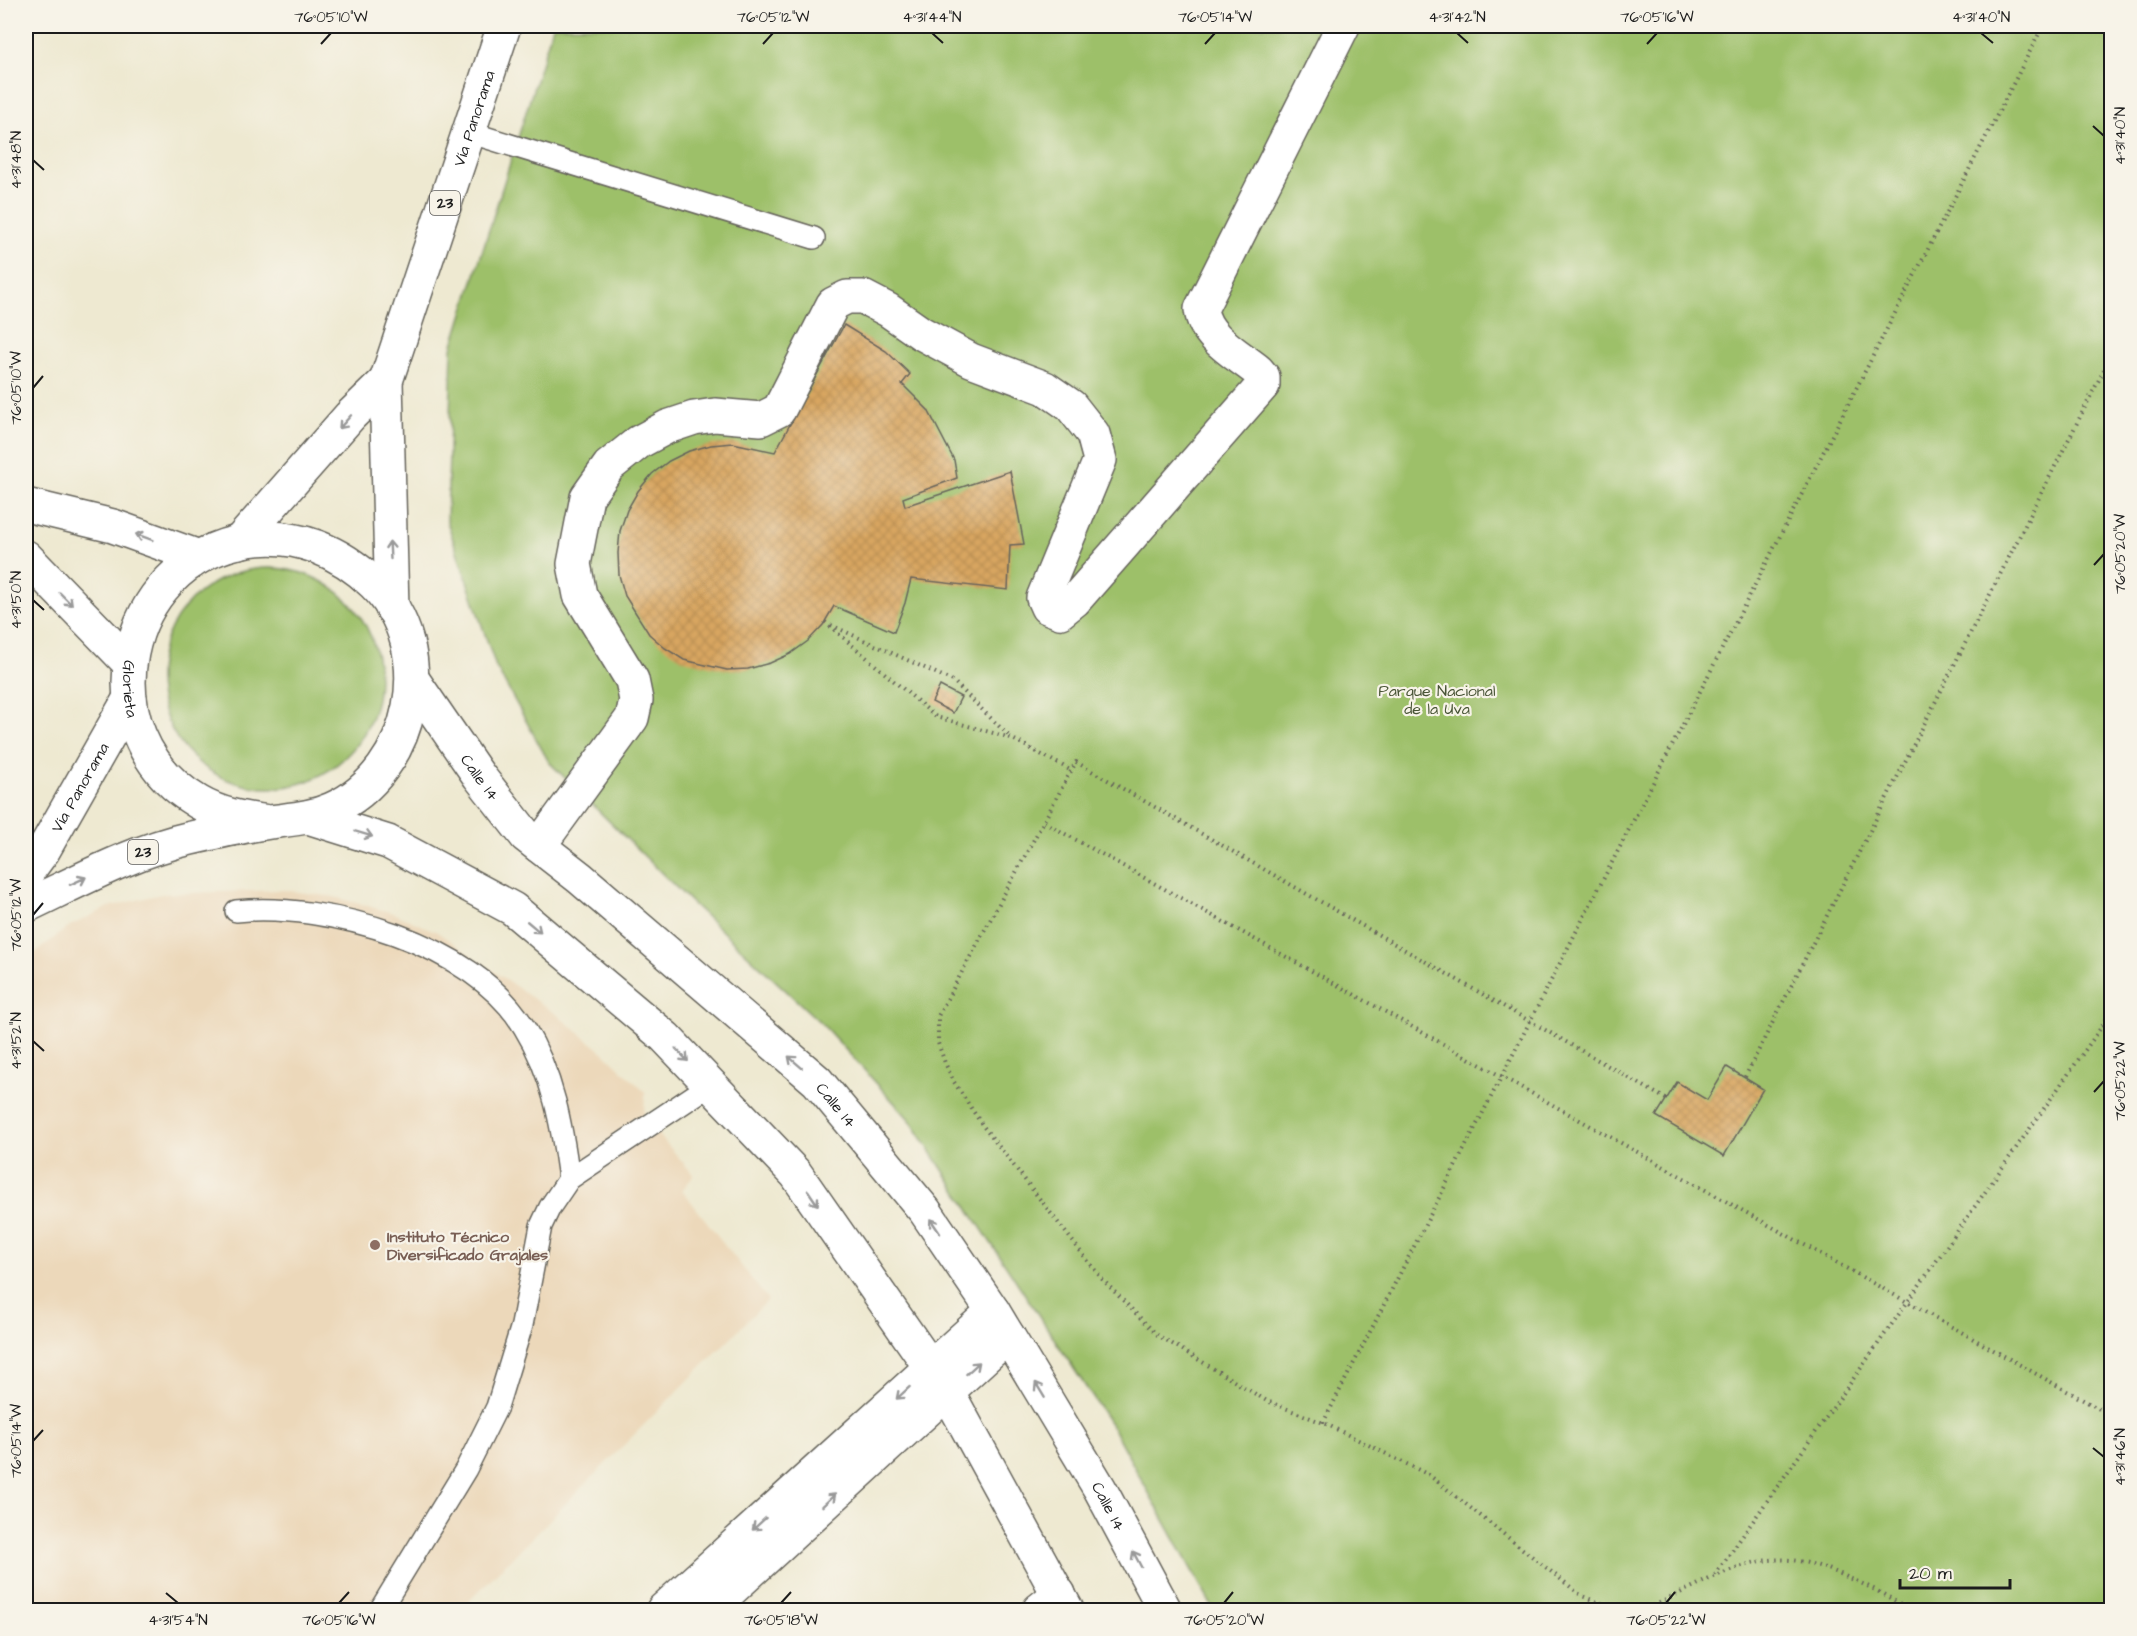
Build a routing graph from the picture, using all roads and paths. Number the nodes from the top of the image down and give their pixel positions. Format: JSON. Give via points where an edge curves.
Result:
{"nodes":[{"id":1,"x":504,"y":26,"type":"edge"},
{"id":2,"x":1343,"y":26,"type":"edge"},
{"id":3,"x":2043,"y":26,"type":"edge"},
{"id":4,"x":468,"y":132,"type":"junction"},
{"id":5,"x":814,"y":238,"type":"dead end"},
{"id":6,"x":2112,"y":354,"type":"edge"},
{"id":7,"x":386,"y":381,"type":"junction"},
{"id":8,"x":26,"y":505,"type":"edge"},
{"id":9,"x":239,"y":542,"type":"junction"},
{"id":10,"x":199,"y":557,"type":"junction"},
{"id":11,"x":26,"y":558,"type":"edge"},
{"id":12,"x":392,"y":608,"type":"junction"},
{"id":13,"x":129,"y":663,"type":"junction"},
{"id":14,"x":412,"y":680,"type":"junction"},
{"id":15,"x":129,"y":698,"type":"junction"},
{"id":16,"x":1011,"y":738,"type":"junction"},
{"id":17,"x":1072,"y":771,"type":"junction"},
{"id":18,"x":308,"y":817,"type":"junction"},
{"id":19,"x":269,"y":822,"type":"junction"},
{"id":20,"x":1044,"y":822,"type":"junction"},
{"id":21,"x":539,"y":846,"type":"junction"},
{"id":22,"x":26,"y":874,"type":"edge"},
{"id":23,"x":26,"y":906,"type":"edge"},
{"id":24,"x":236,"y":911,"type":"dead end"},
{"id":25,"x":2112,"y":1012,"type":"edge"},
{"id":26,"x":1530,"y":1021,"type":"junction"},
{"id":27,"x":1502,"y":1077,"type":"junction"},
{"id":28,"x":1745,"y":1077,"type":"dead end"},
{"id":29,"x":710,"y":1085,"type":"junction"},
{"id":30,"x":1666,"y":1099,"type":"dead end"},
{"id":31,"x":568,"y":1179,"type":"junction"},
{"id":32,"x":1907,"y":1302,"type":"junction"},
{"id":33,"x":1000,"y":1324,"type":"junction"},
{"id":34,"x":938,"y":1380,"type":"junction"},
{"id":35,"x":2112,"y":1416,"type":"edge"},
{"id":36,"x":1323,"y":1423,"type":"junction"},
{"id":37,"x":1714,"y":1576,"type":"junction"},
{"id":38,"x":1055,"y":1605,"type":"edge"},
{"id":39,"x":380,"y":1611,"type":"edge"},
{"id":40,"x":663,"y":1611,"type":"edge"},
{"id":41,"x":709,"y":1611,"type":"edge"},
{"id":42,"x":1165,"y":1611,"type":"edge"},
{"id":43,"x":1907,"y":1611,"type":"edge"}],
"edges":[{"from":1,"to":4,"type":"main road","name":"Vía Panorama","number":"23"},
{"from":2,"to":21,"type":"main road","via":[[1200,309],[1209,332],[1258,371],[1263,385],[1060,612],[1047,607],[1043,598],[1100,460],[1093,434],[1071,406],[1045,388],[971,360],[863,297],[848,297],[832,304],[779,410],[770,416],[694,418],[639,442],[609,466],[587,497],[574,564],[580,596],[632,680],[636,700],[632,717]]},
{"from":3,"to":26,"type":"path"},
{"from":4,"to":5,"type":"lane"},
{"from":4,"to":7,"type":"main road","name":"Vía Panorama","number":"23"},
{"from":6,"to":28,"type":"path"},
{"from":7,"to":9,"type":"main road","name":"Vía Panorama","number":"23","one_way":true},
{"from":12,"to":7,"type":"main road","name":"Vía Panorama","number":"23","one_way":true},
{"from":10,"to":8,"type":"main road","one_way":true,"via":[[113,526]]},
{"from":9,"to":10,"type":"main road","name":"Glorieta"},
{"from":9,"to":12,"type":"main road","name":"Glorieta","via":[[283,538],[326,550],[364,574]]},
{"from":10,"to":13,"type":"main road","name":"Glorieta","via":[[165,584],[152,602],[141,621]]},
{"from":11,"to":13,"type":"main road","one_way":true},
{"from":12,"to":14,"type":"main road","name":"Glorieta","via":[[407,643]]},
{"from":13,"to":15,"type":"main road","name":"Glorieta"},
{"from":14,"to":18,"type":"main road","name":"Glorieta","via":[[410,706],[392,756],[356,795]]},
{"from":14,"to":21,"type":"main road","name":"Calle 14","via":[[478,776],[526,836]]},
{"from":15,"to":19,"type":"main road","name":"Glorieta","via":[[146,747],[177,786],[220,812]]},
{"from":15,"to":22,"type":"main road","name":"Vía Panorama","via":[[43,851]]},
{"from":16,"to":16,"type":"path","via":[[952,681],[825,622],[936,717]]},
{"from":16,"to":17,"type":"path"},
{"from":17,"to":20,"type":"path"},
{"from":17,"to":26,"type":"path","via":[[1076,762]]},
{"from":18,"to":19,"type":"main road","name":"Glorieta"},
{"from":18,"to":29,"type":"main road","one_way":true,"via":[[388,842],[513,909],[665,1037]]},
{"from":23,"to":19,"type":"main road","number":"23","one_way":true,"via":[[146,851],[188,838]]},
{"from":20,"to":27,"type":"path"},
{"from":20,"to":36,"type":"path","via":[[938,1016],[938,1043],[945,1063],[983,1126],[1065,1235],[1127,1307],[1156,1334],[1191,1357],[1266,1401]]},
{"from":33,"to":21,"type":"main road","name":"Calle 14","one_way":true,"via":[[925,1211],[817,1081]]},
{"from":24,"to":31,"type":"lane","via":[[289,909],[362,922],[413,940],[469,972],[504,1002],[524,1026],[560,1114]]},
{"from":25,"to":32,"type":"path"},
{"from":26,"to":27,"type":"path"},
{"from":26,"to":30,"type":"path"},
{"from":27,"to":32,"type":"path"},
{"from":27,"to":36,"type":"path"},
{"from":29,"to":31,"type":"lane"},
{"from":29,"to":34,"type":"main road","one_way":true,"via":[[796,1174]]},
{"from":31,"to":39,"type":"lane","via":[[541,1226],[522,1326],[497,1407],[466,1469]]},
{"from":32,"to":35,"type":"path"},
{"from":32,"to":37,"type":"path"},
{"from":33,"to":34,"type":"main road"},
{"from":42,"to":33,"type":"main road","name":"Calle 14","one_way":true,"via":[[1100,1489]]},
{"from":34,"to":38,"type":"main road"},
{"from":34,"to":40,"type":"main road","one_way":true},
{"from":41,"to":34,"type":"main road","one_way":true},
{"from":36,"to":37,"type":"path","via":[[1429,1475],[1582,1596],[1609,1607],[1632,1610],[1658,1604]]},
{"from":37,"to":43,"type":"path","via":[[1744,1564],[1775,1558],[1808,1563],[1872,1588]]}]}
